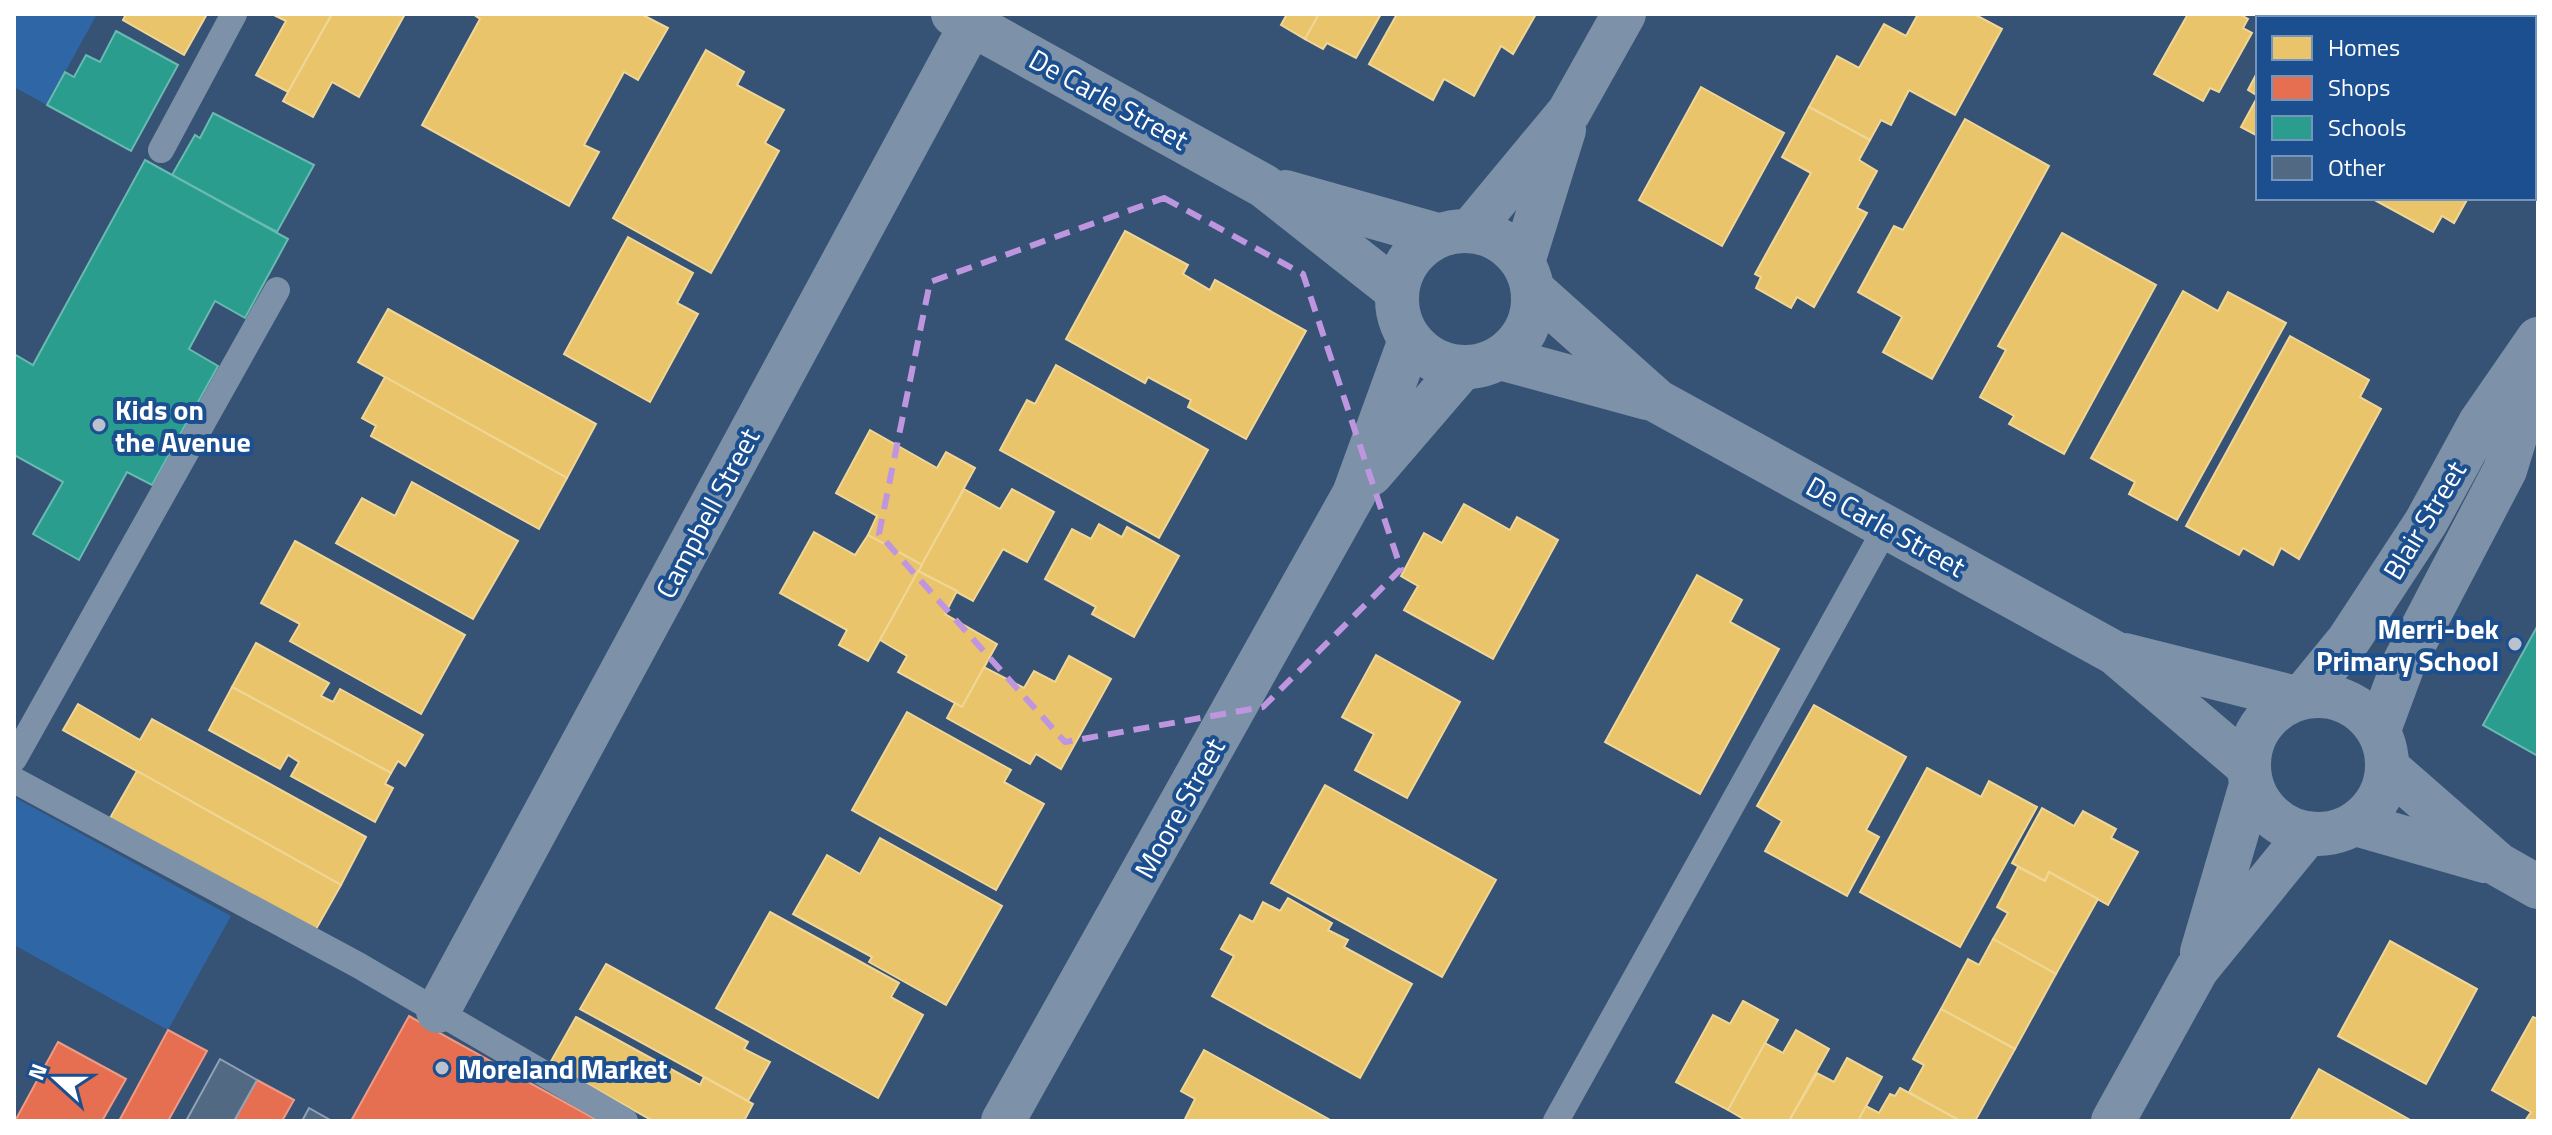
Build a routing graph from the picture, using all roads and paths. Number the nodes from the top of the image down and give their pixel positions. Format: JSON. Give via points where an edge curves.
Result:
{"nodes":[{"id":1,"x":234,"y":14,"type":"edge"},
{"id":2,"x":1624,"y":14,"type":"edge"},
{"id":3,"x":967,"y":17,"type":"edge"},
{"id":4,"x":1569,"y":112,"type":"junction"},
{"id":5,"x":161,"y":150,"type":"dead end"},
{"id":6,"x":1264,"y":186,"type":"junction"},
{"id":7,"x":1454,"y":232,"type":"junction"},
{"id":8,"x":1528,"y":276,"type":"junction"},
{"id":9,"x":277,"y":290,"type":"dead end"},
{"id":10,"x":1397,"y":291,"type":"junction"},
{"id":11,"x":2538,"y":339,"type":"edge"},
{"id":12,"x":1410,"y":340,"type":"junction"},
{"id":13,"x":1482,"y":363,"type":"junction"},
{"id":14,"x":2538,"y":363,"type":"edge"},
{"id":15,"x":1657,"y":401,"type":"junction"},
{"id":16,"x":1354,"y":494,"type":"junction"},
{"id":17,"x":1887,"y":526,"type":"junction"},
{"id":18,"x":2115,"y":653,"type":"junction"},
{"id":19,"x":2300,"y":697,"type":"junction"},
{"id":20,"x":2383,"y":749,"type":"junction"},
{"id":21,"x":14,"y":759,"type":"edge"},
{"id":22,"x":2250,"y":776,"type":"junction"},
{"id":23,"x":14,"y":780,"type":"edge"},
{"id":24,"x":2356,"y":824,"type":"junction"},
{"id":25,"x":2307,"y":834,"type":"junction"},
{"id":26,"x":2499,"y":865,"type":"junction"},
{"id":27,"x":2538,"y":887,"type":"edge"},
{"id":28,"x":2197,"y":969,"type":"junction"},
{"id":29,"x":438,"y":1011,"type":"junction"},
{"id":30,"x":625,"y":1121,"type":"edge"},
{"id":31,"x":1003,"y":1121,"type":"edge"},
{"id":32,"x":1556,"y":1121,"type":"edge"},
{"id":33,"x":2113,"y":1121,"type":"edge"}],
"edges":[{"from":1,"to":5,"type":"lane"},
{"from":2,"to":4,"type":"street"},
{"from":3,"to":6,"type":"street","name":"De Carle Street"},
{"from":3,"to":29,"type":"street","name":"Campbell Street"},
{"from":4,"to":7,"type":"street"},
{"from":4,"to":8,"type":"street"},
{"from":6,"to":7,"type":"street","name":"De Carle Street"},
{"from":6,"to":10,"type":"street","name":"De Carle Street"},
{"from":7,"to":8,"type":"street","via":[[1491,235],[1509,245]]},
{"from":7,"to":10,"type":"street","via":[[1418,248],[1403,268]]},
{"from":8,"to":13,"type":"street","via":[[1533,311],[1526,330],[1515,346]]},
{"from":8,"to":15,"type":"street","name":"De Carle Street"},
{"from":9,"to":21,"type":"lane"},
{"from":10,"to":12,"type":"street","via":[[1401,326]]},
{"from":11,"to":19,"type":"street","name":"Blair Street","via":[[2480,423],[2426,522],[2348,641]]},
{"from":12,"to":13,"type":"street","via":[[1443,364]]},
{"from":12,"to":16,"type":"street","name":"Moore Street"},
{"from":13,"to":15,"type":"street","name":"De Carle Street"},
{"from":13,"to":16,"type":"street","name":"Moore Street"},
{"from":14,"to":20,"type":"street","name":"Blair Street","via":[[2505,470],[2403,665]]},
{"from":15,"to":17,"type":"street","name":"De Carle Street"},
{"from":16,"to":31,"type":"street","name":"Moore Street"},
{"from":17,"to":18,"type":"street","name":"De Carle Street"},
{"from":17,"to":32,"type":"lane"},
{"from":18,"to":19,"type":"street","name":"De Carle Street"},
{"from":18,"to":22,"type":"street","name":"De Carle Street"},
{"from":19,"to":20,"type":"street","via":[[2325,695],[2347,701],[2366,713]]},
{"from":19,"to":22,"type":"street","via":[[2260,724],[2251,745]]},
{"from":20,"to":24,"type":"street","via":[[2383,790]]},
{"from":20,"to":26,"type":"street"},
{"from":22,"to":25,"type":"street","via":[[2260,803],[2273,817]]},
{"from":22,"to":28,"type":"street"},
{"from":23,"to":29,"type":"lane"},
{"from":24,"to":25,"type":"street"},
{"from":24,"to":26,"type":"street"},
{"from":25,"to":28,"type":"street"},
{"from":26,"to":27,"type":"street"},
{"from":28,"to":33,"type":"street"},
{"from":29,"to":30,"type":"lane"}]}
